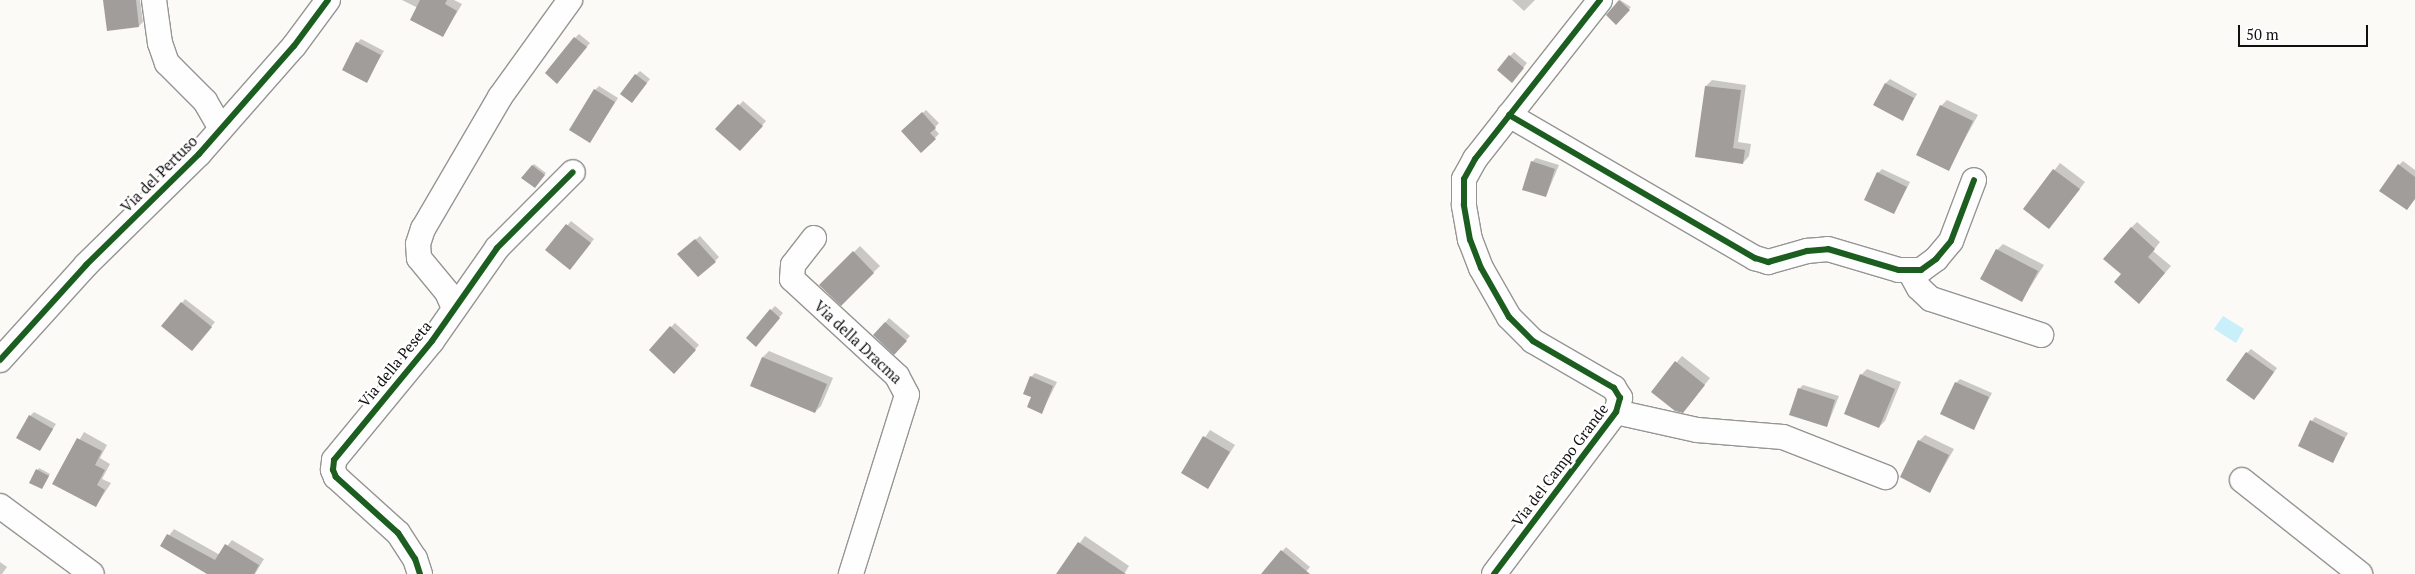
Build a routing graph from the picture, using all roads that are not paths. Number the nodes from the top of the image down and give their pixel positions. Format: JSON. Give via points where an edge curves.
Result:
{"nodes":[{"id":1,"x":154,"y":0,"type":"edge"},
{"id":2,"x":328,"y":0,"type":"edge"},
{"id":3,"x":570,"y":0,"type":"edge"},
{"id":4,"x":1600,"y":0,"type":"edge"},
{"id":5,"x":1509,"y":115,"type":"junction"},
{"id":6,"x":221,"y":129,"type":"junction"},
{"id":7,"x":572,"y":172,"type":"dead end"},
{"id":8,"x":1974,"y":180,"type":"dead end"},
{"id":9,"x":814,"y":238,"type":"dead end"},
{"id":10,"x":1910,"y":272,"type":"junction"},
{"id":11,"x":454,"y":308,"type":"junction"},
{"id":12,"x":2041,"y":335,"type":"dead end"},
{"id":13,"x":0,"y":360,"type":"edge"},
{"id":14,"x":1616,"y":412,"type":"junction"},
{"id":15,"x":1885,"y":477,"type":"dead end"},
{"id":16,"x":2242,"y":480,"type":"dead end"},
{"id":17,"x":0,"y":506,"type":"edge"},
{"id":18,"x":92,"y":574,"type":"edge"},
{"id":19,"x":420,"y":574,"type":"edge"},
{"id":20,"x":851,"y":574,"type":"edge"},
{"id":21,"x":1494,"y":574,"type":"edge"},
{"id":22,"x":2360,"y":574,"type":"edge"}],
"edges":[{"from":1,"to":6,"type":"street","via":[[160,43],[167,63],[205,101]]},
{"from":2,"to":6,"type":"street","name":"Via del Pertuso","via":[[294,46]]},
{"from":3,"to":11,"type":"street","via":[[500,97],[423,229],[418,244],[419,258],[447,292]]},
{"from":4,"to":5,"type":"street","name":"Via del Campo Grande"},
{"from":5,"to":10,"type":"street","via":[[1755,258],[1772,262],[1801,252],[1828,249]]},
{"from":5,"to":14,"type":"street","name":"Via del Campo Grande","via":[[1475,159],[1464,179],[1465,214],[1475,253],[1492,290],[1512,321],[1538,344],[1616,390],[1620,398]]},
{"from":6,"to":13,"type":"street","name":"Via del Pertuso","via":[[86,265]]},
{"from":7,"to":11,"type":"street","name":"Via della Peseta","via":[[502,242]]},
{"from":8,"to":10,"type":"street","via":[[1958,229],[1947,246],[1930,265]]},
{"from":9,"to":20,"type":"street","name":"Via della Dracma","via":[[793,265],[792,279],[897,376],[907,395]]},
{"from":10,"to":12,"type":"street","via":[[1919,288],[1931,299]]},
{"from":11,"to":19,"type":"street","name":"Via della Peseta","via":[[432,341],[342,447],[333,464],[339,480],[398,534],[415,559]]},
{"from":14,"to":15,"type":"street","via":[[1697,430],[1783,437]]},
{"from":14,"to":21,"type":"street","name":"Via del Campo Grande"},
{"from":16,"to":22,"type":"street"},
{"from":17,"to":18,"type":"street"}]}
